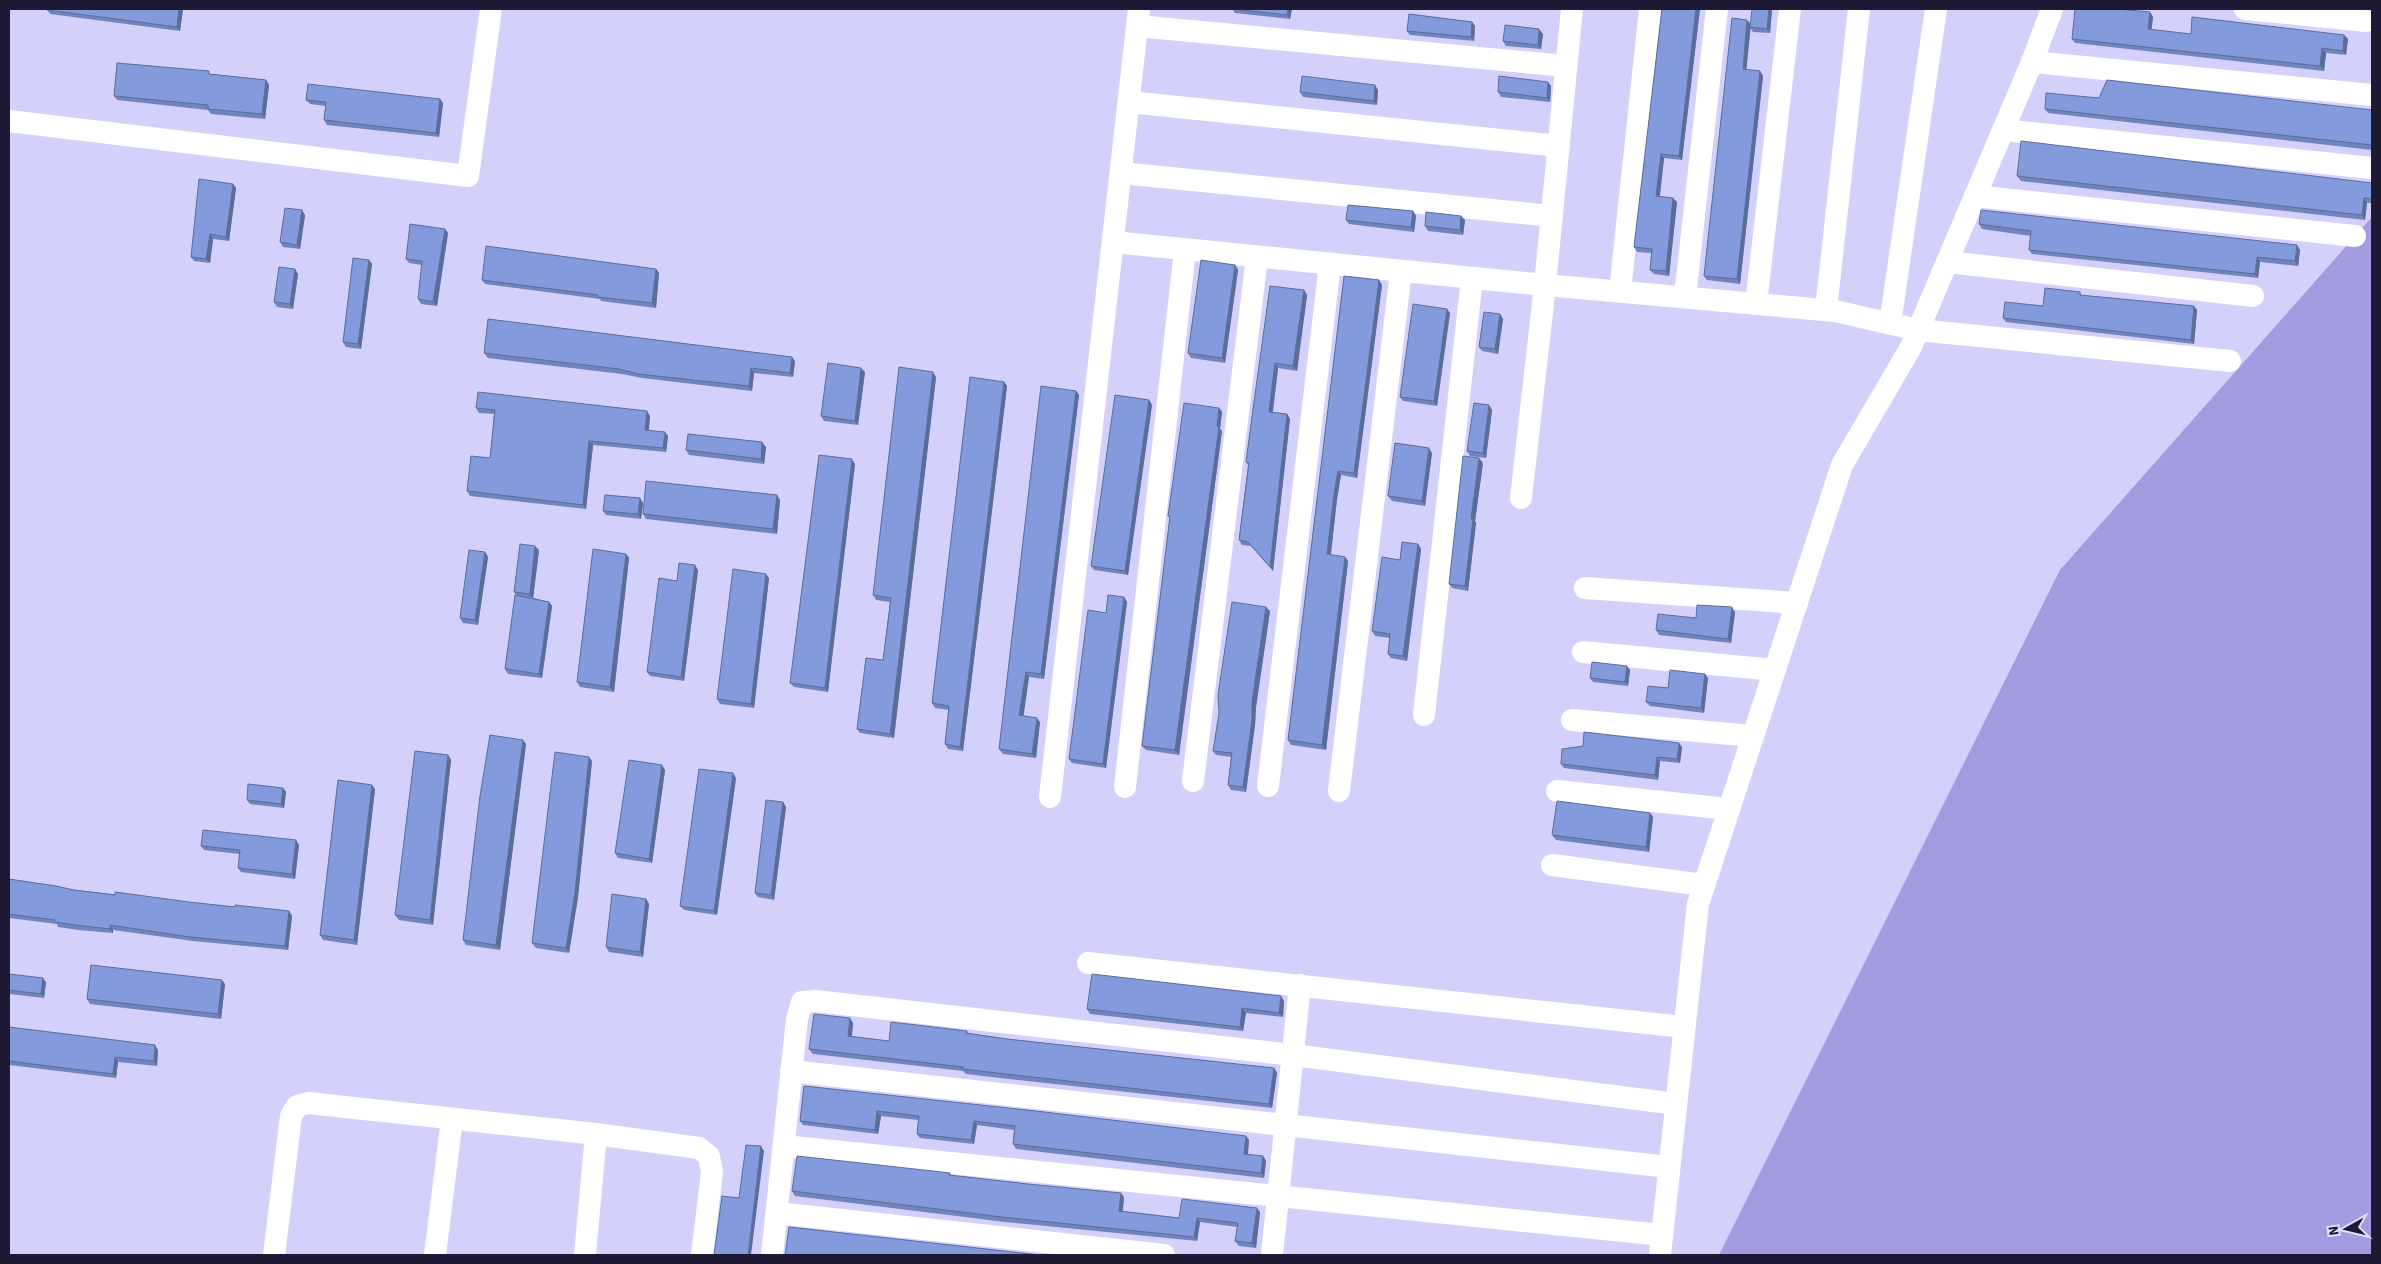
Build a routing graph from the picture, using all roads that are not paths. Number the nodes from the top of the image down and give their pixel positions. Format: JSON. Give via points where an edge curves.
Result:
{"nodes":[{"id":1,"x":491,"y":9,"type":"edge"},
{"id":2,"x":1572,"y":9,"type":"edge"},
{"id":3,"x":1650,"y":9,"type":"edge"},
{"id":4,"x":1717,"y":9,"type":"edge"},
{"id":5,"x":1790,"y":9,"type":"edge"},
{"id":6,"x":1858,"y":9,"type":"edge"},
{"id":7,"x":1936,"y":9,"type":"edge"},
{"id":8,"x":2052,"y":9,"type":"edge"},
{"id":9,"x":2245,"y":9,"type":"edge"},
{"id":10,"x":1138,"y":18,"type":"edge"},
{"id":11,"x":2366,"y":21,"type":"dead end"},
{"id":12,"x":2032,"y":62,"type":"junction"},
{"id":13,"x":1566,"y":66,"type":"junction"},
{"id":14,"x":2372,"y":95,"type":"edge"},
{"id":15,"x":1129,"y":102,"type":"junction"},
{"id":16,"x":9,"y":121,"type":"edge"},
{"id":17,"x":2003,"y":130,"type":"junction"},
{"id":18,"x":1559,"y":146,"type":"junction"},
{"id":19,"x":2372,"y":168,"type":"edge"},
{"id":20,"x":1121,"y":173,"type":"junction"},
{"id":21,"x":1975,"y":196,"type":"junction"},
{"id":22,"x":1552,"y":216,"type":"junction"},
{"id":23,"x":2355,"y":236,"type":"dead end"},
{"id":24,"x":1113,"y":242,"type":"junction"},
{"id":25,"x":1185,"y":250,"type":"junction"},
{"id":26,"x":1257,"y":257,"type":"junction"},
{"id":27,"x":1947,"y":262,"type":"junction"},
{"id":28,"x":1330,"y":264,"type":"junction"},
{"id":29,"x":1401,"y":271,"type":"junction"},
{"id":30,"x":1472,"y":278,"type":"junction"},
{"id":31,"x":1546,"y":285,"type":"junction"},
{"id":32,"x":1620,"y":290,"type":"junction"},
{"id":33,"x":2253,"y":296,"type":"dead end"},
{"id":34,"x":1685,"y":297,"type":"junction"},
{"id":35,"x":1756,"y":304,"type":"junction"},
{"id":36,"x":1826,"y":310,"type":"junction"},
{"id":37,"x":1890,"y":324,"type":"junction"},
{"id":38,"x":1918,"y":330,"type":"junction"},
{"id":39,"x":2230,"y":362,"type":"dead end"},
{"id":40,"x":1521,"y":498,"type":"dead end"},
{"id":41,"x":1585,"y":588,"type":"dead end"},
{"id":42,"x":1796,"y":603,"type":"junction"},
{"id":43,"x":1583,"y":652,"type":"dead end"},
{"id":44,"x":1774,"y":670,"type":"junction"},
{"id":45,"x":1424,"y":715,"type":"dead end"},
{"id":46,"x":1572,"y":720,"type":"dead end"},
{"id":47,"x":1753,"y":736,"type":"junction"},
{"id":48,"x":1193,"y":781,"type":"dead end"},
{"id":49,"x":1268,"y":786,"type":"dead end"},
{"id":50,"x":1125,"y":787,"type":"dead end"},
{"id":51,"x":1557,"y":791,"type":"dead end"},
{"id":52,"x":1339,"y":792,"type":"dead end"},
{"id":53,"x":1050,"y":797,"type":"dead end"},
{"id":54,"x":1729,"y":808,"type":"junction"},
{"id":55,"x":1552,"y":865,"type":"dead end"},
{"id":56,"x":1704,"y":885,"type":"junction"},
{"id":57,"x":1088,"y":962,"type":"dead end"},
{"id":58,"x":1300,"y":985,"type":"junction"},
{"id":59,"x":1684,"y":1027,"type":"junction"},
{"id":60,"x":1293,"y":1055,"type":"junction"},
{"id":61,"x":791,"y":1071,"type":"junction"},
{"id":62,"x":1676,"y":1104,"type":"junction"},
{"id":63,"x":452,"y":1119,"type":"junction"},
{"id":64,"x":1286,"y":1125,"type":"junction"},
{"id":65,"x":596,"y":1134,"type":"junction"},
{"id":66,"x":784,"y":1146,"type":"junction"},
{"id":67,"x":1669,"y":1167,"type":"junction"},
{"id":68,"x":1279,"y":1195,"type":"junction"},
{"id":69,"x":777,"y":1213,"type":"junction"},
{"id":70,"x":1661,"y":1245,"type":"edge"},
{"id":71,"x":274,"y":1255,"type":"edge"},
{"id":72,"x":436,"y":1255,"type":"edge"},
{"id":73,"x":585,"y":1255,"type":"edge"},
{"id":74,"x":702,"y":1255,"type":"edge"},
{"id":75,"x":772,"y":1255,"type":"edge"},
{"id":76,"x":1164,"y":1255,"type":"edge"},
{"id":77,"x":1272,"y":1255,"type":"edge"}],
"edges":[{"from":1,"to":16,"type":"street","via":[[468,176]]},
{"from":2,"to":13,"type":"street"},
{"from":3,"to":32,"type":"street"},
{"from":4,"to":34,"type":"street"},
{"from":5,"to":35,"type":"street"},
{"from":6,"to":36,"type":"street"},
{"from":7,"to":37,"type":"street"},
{"from":8,"to":12,"type":"street"},
{"from":9,"to":11,"type":"street"},
{"from":10,"to":13,"type":"street"},
{"from":10,"to":15,"type":"street"},
{"from":12,"to":14,"type":"street"},
{"from":12,"to":17,"type":"street"},
{"from":13,"to":18,"type":"street"},
{"from":15,"to":18,"type":"street"},
{"from":15,"to":20,"type":"street"},
{"from":17,"to":19,"type":"street"},
{"from":17,"to":21,"type":"street"},
{"from":18,"to":22,"type":"street"},
{"from":20,"to":22,"type":"street"},
{"from":20,"to":24,"type":"street"},
{"from":21,"to":23,"type":"street"},
{"from":21,"to":27,"type":"street"},
{"from":22,"to":31,"type":"street"},
{"from":24,"to":25,"type":"street"},
{"from":24,"to":53,"type":"street"},
{"from":25,"to":26,"type":"street"},
{"from":25,"to":50,"type":"street"},
{"from":26,"to":28,"type":"street"},
{"from":26,"to":48,"type":"street"},
{"from":27,"to":33,"type":"street"},
{"from":27,"to":38,"type":"street"},
{"from":28,"to":29,"type":"street"},
{"from":28,"to":49,"type":"street"},
{"from":29,"to":30,"type":"street"},
{"from":29,"to":52,"type":"street"},
{"from":30,"to":31,"type":"street"},
{"from":30,"to":45,"type":"street"},
{"from":31,"to":32,"type":"street"},
{"from":31,"to":40,"type":"street"},
{"from":32,"to":34,"type":"street"},
{"from":34,"to":35,"type":"street"},
{"from":35,"to":36,"type":"street"},
{"from":36,"to":37,"type":"street"},
{"from":37,"to":38,"type":"street"},
{"from":38,"to":39,"type":"street"},
{"from":38,"to":42,"type":"street","via":[[1842,465]]},
{"from":41,"to":42,"type":"street"},
{"from":42,"to":44,"type":"street"},
{"from":43,"to":44,"type":"street"},
{"from":44,"to":47,"type":"street"},
{"from":46,"to":47,"type":"street"},
{"from":47,"to":54,"type":"street"},
{"from":51,"to":54,"type":"street"},
{"from":54,"to":56,"type":"street"},
{"from":55,"to":56,"type":"street"},
{"from":56,"to":59,"type":"street","via":[[1698,904]]},
{"from":57,"to":58,"type":"street"},
{"from":58,"to":59,"type":"street"},
{"from":58,"to":60,"type":"street"},
{"from":59,"to":62,"type":"street"},
{"from":60,"to":61,"type":"street","via":[[816,1001],[802,1002],[796,1019]]},
{"from":60,"to":62,"type":"street"},
{"from":60,"to":64,"type":"street"},
{"from":61,"to":64,"type":"street"},
{"from":61,"to":66,"type":"street"},
{"from":62,"to":67,"type":"street"},
{"from":63,"to":65,"type":"street"},
{"from":63,"to":71,"type":"street","via":[[308,1103],[297,1106],[291,1116]]},
{"from":63,"to":72,"type":"street"},
{"from":64,"to":67,"type":"street"},
{"from":64,"to":68,"type":"street"},
{"from":65,"to":73,"type":"street"},
{"from":65,"to":74,"type":"street","via":[[699,1148],[710,1156],[712,1172]]},
{"from":66,"to":68,"type":"street"},
{"from":66,"to":69,"type":"street"},
{"from":67,"to":70,"type":"street"},
{"from":68,"to":70,"type":"street"},
{"from":68,"to":77,"type":"street"},
{"from":69,"to":75,"type":"street"},
{"from":69,"to":76,"type":"street"}]}
